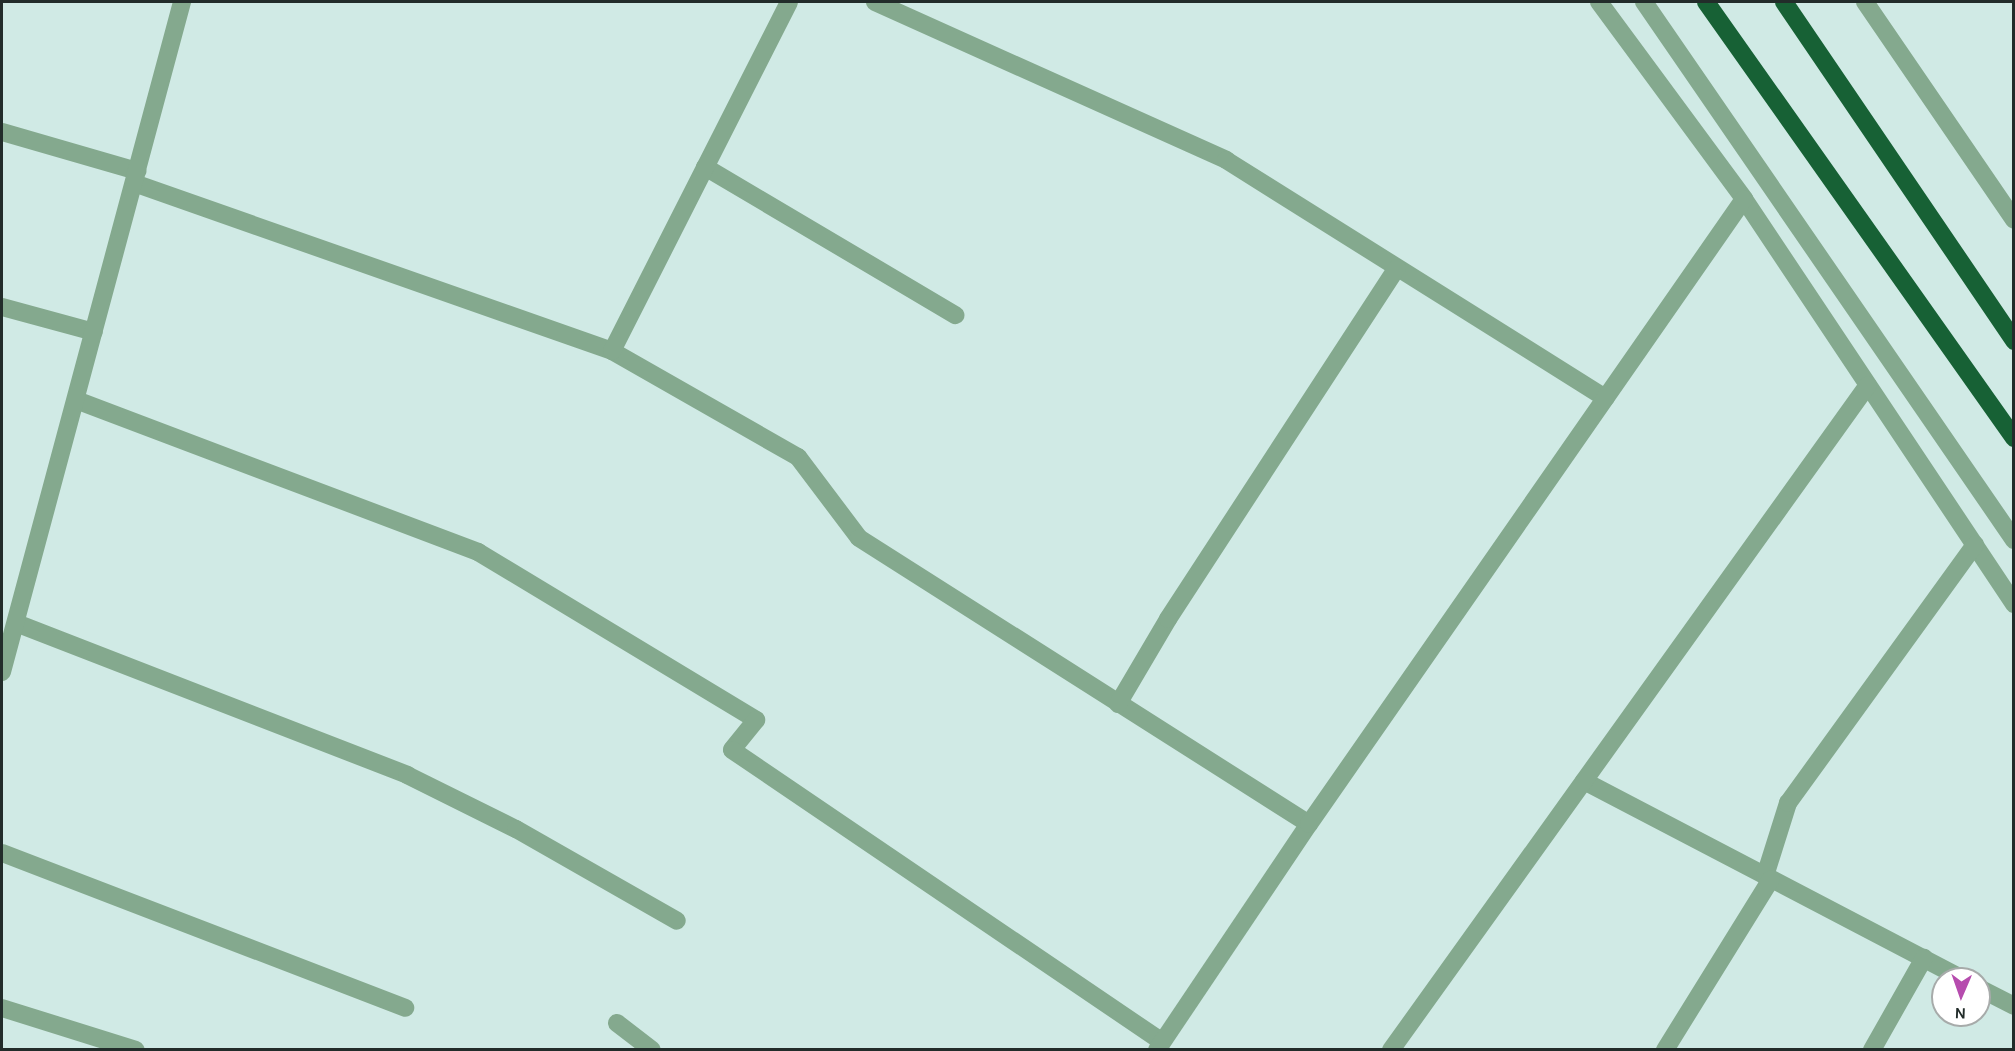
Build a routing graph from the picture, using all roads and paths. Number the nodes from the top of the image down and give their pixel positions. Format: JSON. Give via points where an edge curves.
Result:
{"nodes":[{"id":1,"x":182,"y":2,"type":"edge"},
{"id":2,"x":789,"y":2,"type":"edge"},
{"id":3,"x":875,"y":2,"type":"edge"},
{"id":4,"x":1599,"y":2,"type":"edge"},
{"id":5,"x":1644,"y":2,"type":"edge"},
{"id":6,"x":1706,"y":2,"type":"edge"},
{"id":7,"x":1784,"y":2,"type":"edge"},
{"id":8,"x":1865,"y":2,"type":"edge"},
{"id":9,"x":2,"y":132,"type":"edge"},
{"id":10,"x":705,"y":167,"type":"junction"},
{"id":11,"x":135,"y":177,"type":"junction"},
{"id":12,"x":1744,"y":199,"type":"junction"},
{"id":13,"x":2013,"y":220,"type":"edge"},
{"id":14,"x":1397,"y":268,"type":"junction"},
{"id":15,"x":2,"y":307,"type":"edge"},
{"id":16,"x":955,"y":315,"type":"dead end"},
{"id":17,"x":94,"y":332,"type":"junction"},
{"id":18,"x":2013,"y":340,"type":"edge"},
{"id":19,"x":612,"y":351,"type":"junction"},
{"id":20,"x":1869,"y":386,"type":"junction"},
{"id":21,"x":1605,"y":398,"type":"junction"},
{"id":22,"x":76,"y":400,"type":"junction"},
{"id":23,"x":2013,"y":438,"type":"edge"},
{"id":24,"x":2013,"y":540,"type":"edge"},
{"id":25,"x":1975,"y":545,"type":"junction"},
{"id":26,"x":2013,"y":604,"type":"edge"},
{"id":27,"x":16,"y":623,"type":"junction"},
{"id":28,"x":2,"y":672,"type":"edge"},
{"id":29,"x":1118,"y":704,"type":"junction"},
{"id":30,"x":1584,"y":781,"type":"junction"},
{"id":31,"x":1309,"y":824,"type":"junction"},
{"id":32,"x":2,"y":853,"type":"edge"},
{"id":33,"x":1768,"y":878,"type":"junction"},
{"id":34,"x":677,"y":921,"type":"dead end"},
{"id":35,"x":1924,"y":958,"type":"junction"},
{"id":36,"x":1941,"y":967,"type":"edge"},
{"id":37,"x":1991,"y":994,"type":"edge"},
{"id":38,"x":2013,"y":1006,"type":"edge"},
{"id":39,"x":2,"y":1008,"type":"edge"},
{"id":40,"x":405,"y":1008,"type":"dead end"},
{"id":41,"x":617,"y":1023,"type":"dead end"},
{"id":42,"x":1159,"y":1046,"type":"edge"},
{"id":43,"x":136,"y":1050,"type":"edge"},
{"id":44,"x":652,"y":1050,"type":"edge"},
{"id":45,"x":1391,"y":1050,"type":"edge"},
{"id":46,"x":1665,"y":1050,"type":"edge"},
{"id":47,"x":1872,"y":1050,"type":"edge"}],
"edges":[{"from":1,"to":11,"type":"street"},
{"from":2,"to":10,"type":"street"},
{"from":3,"to":14,"type":"street","via":[[1226,160]]},
{"from":4,"to":12,"type":"street"},
{"from":5,"to":24,"type":"street"},
{"from":6,"to":23,"type":"highway"},
{"from":7,"to":18,"type":"highway"},
{"from":8,"to":13,"type":"street"},
{"from":9,"to":11,"type":"street"},
{"from":10,"to":16,"type":"street"},
{"from":10,"to":19,"type":"street"},
{"from":11,"to":17,"type":"street"},
{"from":11,"to":19,"type":"street"},
{"from":12,"to":20,"type":"street"},
{"from":12,"to":21,"type":"street"},
{"from":14,"to":21,"type":"street"},
{"from":14,"to":29,"type":"street","via":[[1168,619]]},
{"from":15,"to":17,"type":"street"},
{"from":17,"to":22,"type":"street"},
{"from":19,"to":29,"type":"street","via":[[798,457],[859,538]]},
{"from":20,"to":25,"type":"street"},
{"from":20,"to":30,"type":"street"},
{"from":21,"to":31,"type":"street"},
{"from":22,"to":27,"type":"street"},
{"from":22,"to":42,"type":"street","via":[[478,552],[756,720],[732,750]]},
{"from":25,"to":26,"type":"street"},
{"from":25,"to":33,"type":"street","via":[[1788,803]]},
{"from":27,"to":28,"type":"street"},
{"from":27,"to":34,"type":"street","via":[[407,775],[516,829]]},
{"from":29,"to":31,"type":"street"},
{"from":30,"to":33,"type":"street"},
{"from":30,"to":45,"type":"street"},
{"from":31,"to":42,"type":"street"},
{"from":32,"to":40,"type":"street"},
{"from":33,"to":35,"type":"street"},
{"from":33,"to":46,"type":"street"},
{"from":35,"to":36,"type":"street"},
{"from":35,"to":47,"type":"street"},
{"from":37,"to":38,"type":"street"},
{"from":39,"to":43,"type":"street"},
{"from":41,"to":44,"type":"street"}]}
